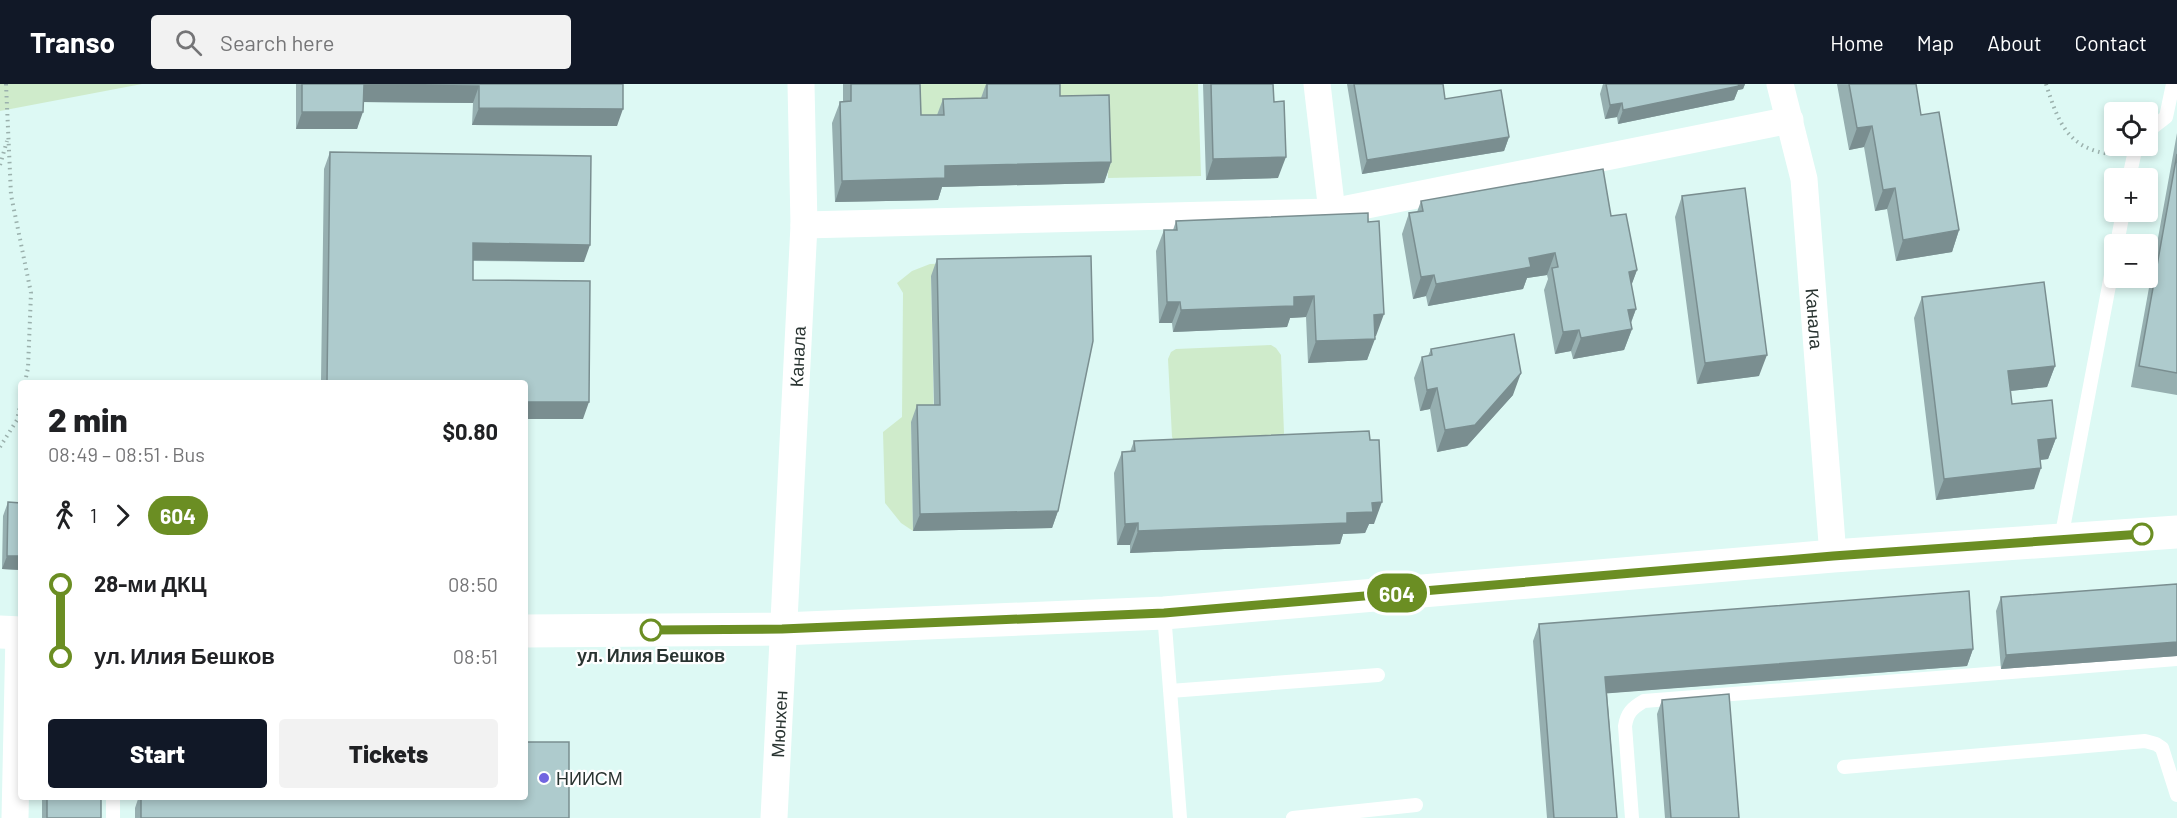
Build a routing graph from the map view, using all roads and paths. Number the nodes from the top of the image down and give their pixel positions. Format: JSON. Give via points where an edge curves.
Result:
{"nodes":[{"id":1,"x":6,"y":84,"type":"edge"},
{"id":2,"x":801,"y":84,"type":"edge"},
{"id":3,"x":1317,"y":84,"type":"edge"},
{"id":4,"x":1780,"y":84,"type":"edge"},
{"id":5,"x":2046,"y":84,"type":"edge"},
{"id":6,"x":2173,"y":84,"type":"edge"},
{"id":7,"x":1790,"y":120,"type":"junction"},
{"id":8,"x":2158,"y":123,"type":"edge"},
{"id":9,"x":8,"y":137,"type":"junction"},
{"id":10,"x":2104,"y":152,"type":"edge"},
{"id":11,"x":0,"y":165,"type":"edge"},
{"id":12,"x":1332,"y":212,"type":"junction"},
{"id":13,"x":804,"y":225,"type":"junction"},
{"id":14,"x":2109,"y":288,"type":"edge"},
{"id":15,"x":25,"y":380,"type":"edge"},
{"id":16,"x":18,"y":415,"type":"edge"},
{"id":17,"x":0,"y":447,"type":"edge"},
{"id":18,"x":2177,"y":532,"type":"edge"},
{"id":19,"x":2061,"y":539,"type":"junction"},
{"id":20,"x":1833,"y":556,"type":"junction"},
{"id":21,"x":1164,"y":613,"type":"junction"},
{"id":22,"x":782,"y":629,"type":"junction"},
{"id":23,"x":14,"y":632,"type":"edge"},
{"id":24,"x":528,"y":632,"type":"edge"},
{"id":25,"x":2177,"y":659,"type":"edge"},
{"id":26,"x":1378,"y":675,"type":"dead end"},
{"id":27,"x":1170,"y":691,"type":"junction"},
{"id":28,"x":1844,"y":767,"type":"dead end"},
{"id":29,"x":2177,"y":795,"type":"edge"},
{"id":30,"x":113,"y":800,"type":"edge"},
{"id":31,"x":1416,"y":805,"type":"dead end"},
{"id":32,"x":15,"y":818,"type":"edge"},
{"id":33,"x":113,"y":818,"type":"edge"},
{"id":34,"x":774,"y":818,"type":"edge"},
{"id":35,"x":1180,"y":818,"type":"edge"},
{"id":36,"x":1293,"y":818,"type":"edge"},
{"id":37,"x":1632,"y":818,"type":"edge"}],
"edges":[{"from":1,"to":9,"type":"path"},
{"from":2,"to":13,"type":"street","name":"Канала"},
{"from":3,"to":12,"type":"street"},
{"from":4,"to":7,"type":"street","name":"Канала"},
{"from":5,"to":10,"type":"path","via":[[2054,111],[2070,138],[2095,152]]},
{"from":6,"to":8,"type":"lane","via":[[2166,117]]},
{"from":7,"to":12,"type":"street"},
{"from":7,"to":20,"type":"street","name":"Канала","via":[[1804,179]]},
{"from":9,"to":11,"type":"path"},
{"from":9,"to":15,"type":"path","via":[[11,195],[31,293]]},
{"from":12,"to":13,"type":"street"},
{"from":13,"to":22,"type":"street","name":"Канала"},
{"from":14,"to":19,"type":"lane"},
{"from":16,"to":17,"type":"path"},
{"from":18,"to":19,"type":"street"},
{"from":19,"to":20,"type":"street"},
{"from":20,"to":21,"type":"street"},
{"from":21,"to":22,"type":"street"},
{"from":21,"to":27,"type":"lane"},
{"from":22,"to":24,"type":"street"},
{"from":22,"to":34,"type":"street","name":"Мюнхен"},
{"from":23,"to":32,"type":"street"},
{"from":25,"to":37,"type":"lane","via":[[1644,701],[1632,707],[1625,726]]},
{"from":26,"to":27,"type":"lane"},
{"from":27,"to":35,"type":"lane"},
{"from":28,"to":29,"type":"lane","via":[[2145,741],[2162,748]]},
{"from":30,"to":33,"type":"lane"},
{"from":31,"to":36,"type":"lane"}]}
